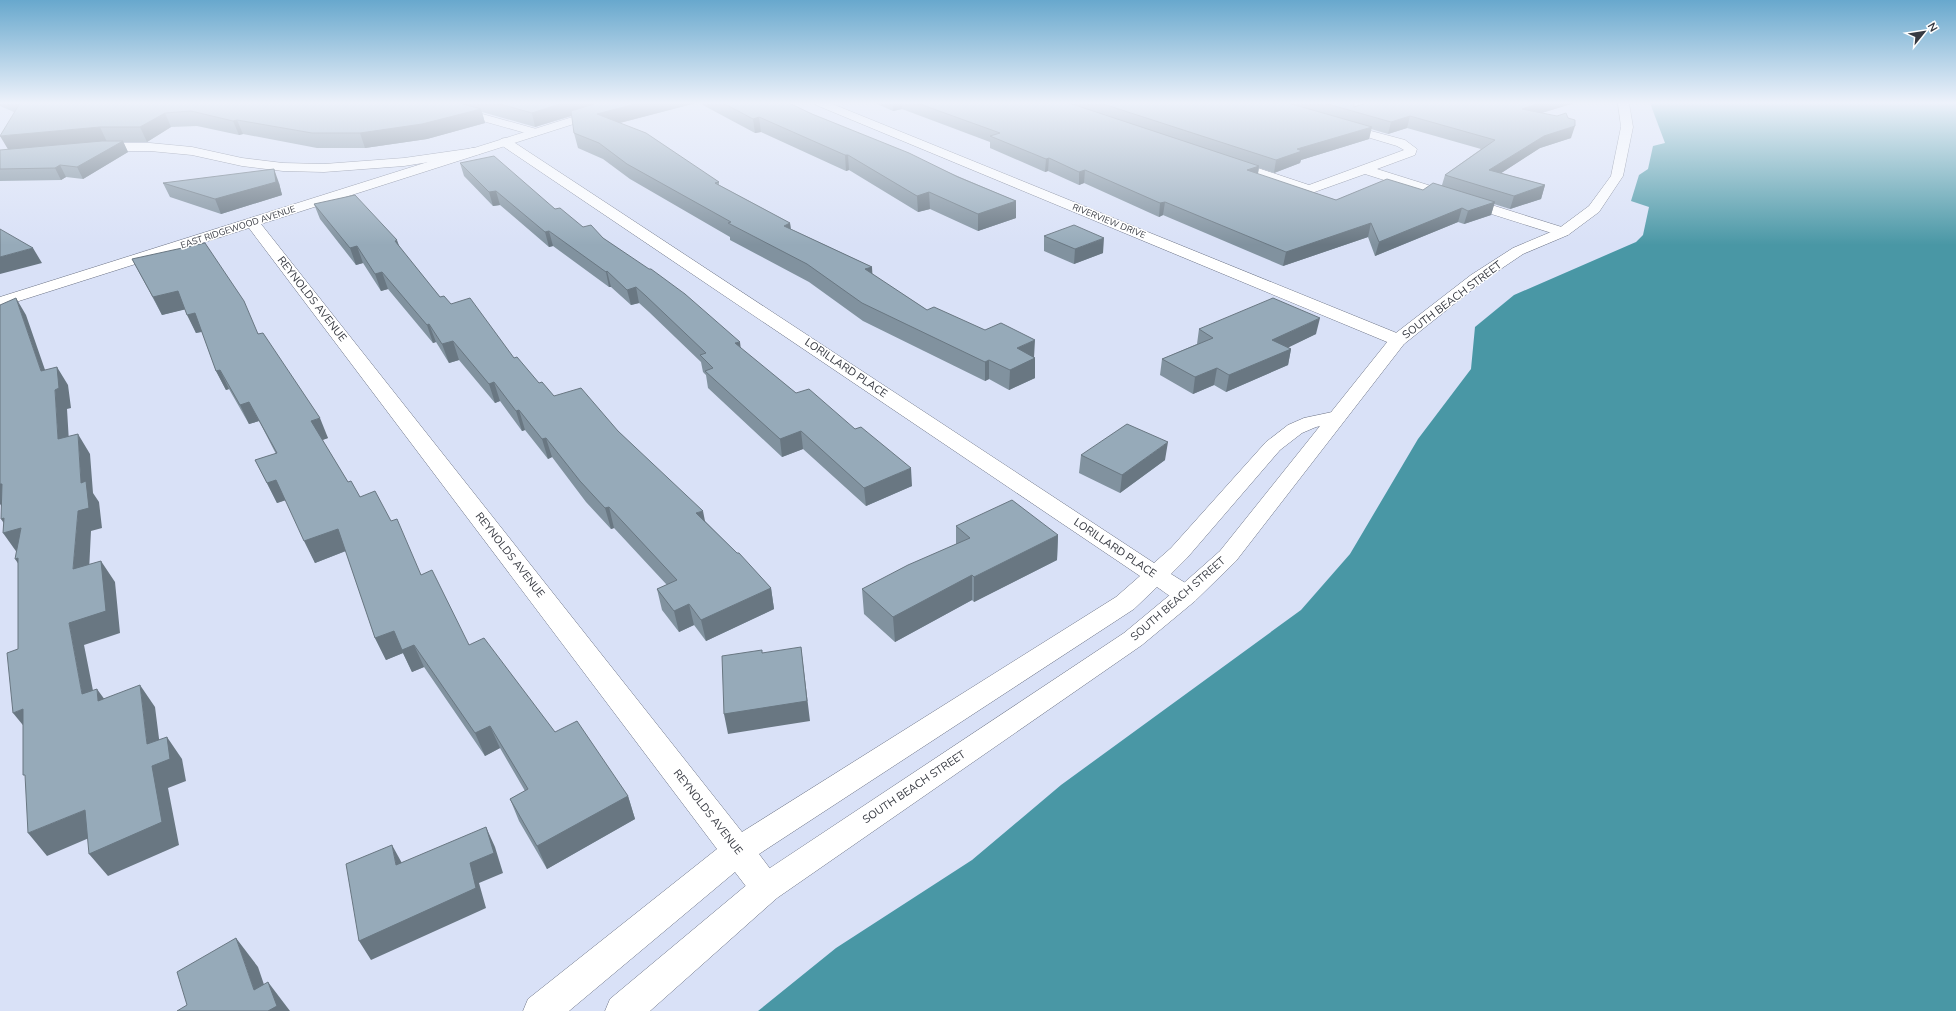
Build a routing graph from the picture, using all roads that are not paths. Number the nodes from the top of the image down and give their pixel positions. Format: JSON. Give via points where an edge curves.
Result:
{"nodes":[{"id":1,"x":183,"y":150,"type":"edge"},
{"id":2,"x":517,"y":150,"type":"edge"},
{"id":3,"x":935,"y":150,"type":"edge"},
{"id":4,"x":1411,"y":150,"type":"edge"},
{"id":5,"x":1622,"y":150,"type":"edge"},
{"id":6,"x":476,"y":151,"type":"joint"},
{"id":7,"x":1219,"y":160,"type":"edge"},
{"id":8,"x":1364,"y":169,"type":"junction"},
{"id":9,"x":253,"y":223,"type":"junction"},
{"id":10,"x":1563,"y":232,"type":"junction"},
{"id":11,"x":0,"y":302,"type":"edge"},
{"id":12,"x":1398,"y":340,"type":"junction"},
{"id":13,"x":1337,"y":417,"type":"junction"},
{"id":14,"x":1156,"y":574,"type":"junction"},
{"id":15,"x":1186,"y":594,"type":"junction"},
{"id":16,"x":738,"y":850,"type":"junction"},
{"id":17,"x":766,"y":888,"type":"junction"},
{"id":18,"x":541,"y":1011,"type":"edge"},
{"id":19,"x":623,"y":1011,"type":"edge"}],
"edges":[{"from":1,"to":6,"type":"street","via":[[242,162],[324,168],[404,162]]},
{"from":2,"to":14,"type":"street","name":"LORILLARD PLACE"},
{"from":3,"to":12,"type":"street","name":"RIVERVIEW DRIVE"},
{"from":4,"to":8,"type":"street"},
{"from":5,"to":10,"type":"street","name":"SOUTH BEACH STREET","via":[[1617,176],[1594,210]]},
{"from":6,"to":9,"type":"street","name":"EAST RIDGEWOOD AVENUE"},
{"from":7,"to":8,"type":"street","via":[[1309,190]]},
{"from":8,"to":10,"type":"street"},
{"from":9,"to":11,"type":"street","name":"EAST RIDGEWOOD AVENUE"},
{"from":9,"to":16,"type":"street","name":"REYNOLDS AVENUE"},
{"from":10,"to":12,"type":"street","name":"SOUTH BEACH STREET","via":[[1518,251],[1434,310]]},
{"from":12,"to":13,"type":"street","name":"SOUTH BEACH STREET"},
{"from":13,"to":14,"type":"street","via":[[1311,422],[1295,429],[1273,446],[1178,554]]},
{"from":13,"to":15,"type":"street","name":"SOUTH BEACH STREET","via":[[1228,556]]},
{"from":14,"to":15,"type":"street","name":"LORILLARD PLACE"},
{"from":14,"to":16,"type":"street","via":[[1125,603]]},
{"from":15,"to":17,"type":"street","name":"SOUTH BEACH STREET","via":[[1133,639]]},
{"from":16,"to":17,"type":"street","name":"REYNOLDS AVENUE"},
{"from":16,"to":18,"type":"street"},
{"from":17,"to":19,"type":"street","name":"SOUTH BEACH STREET"}]}
